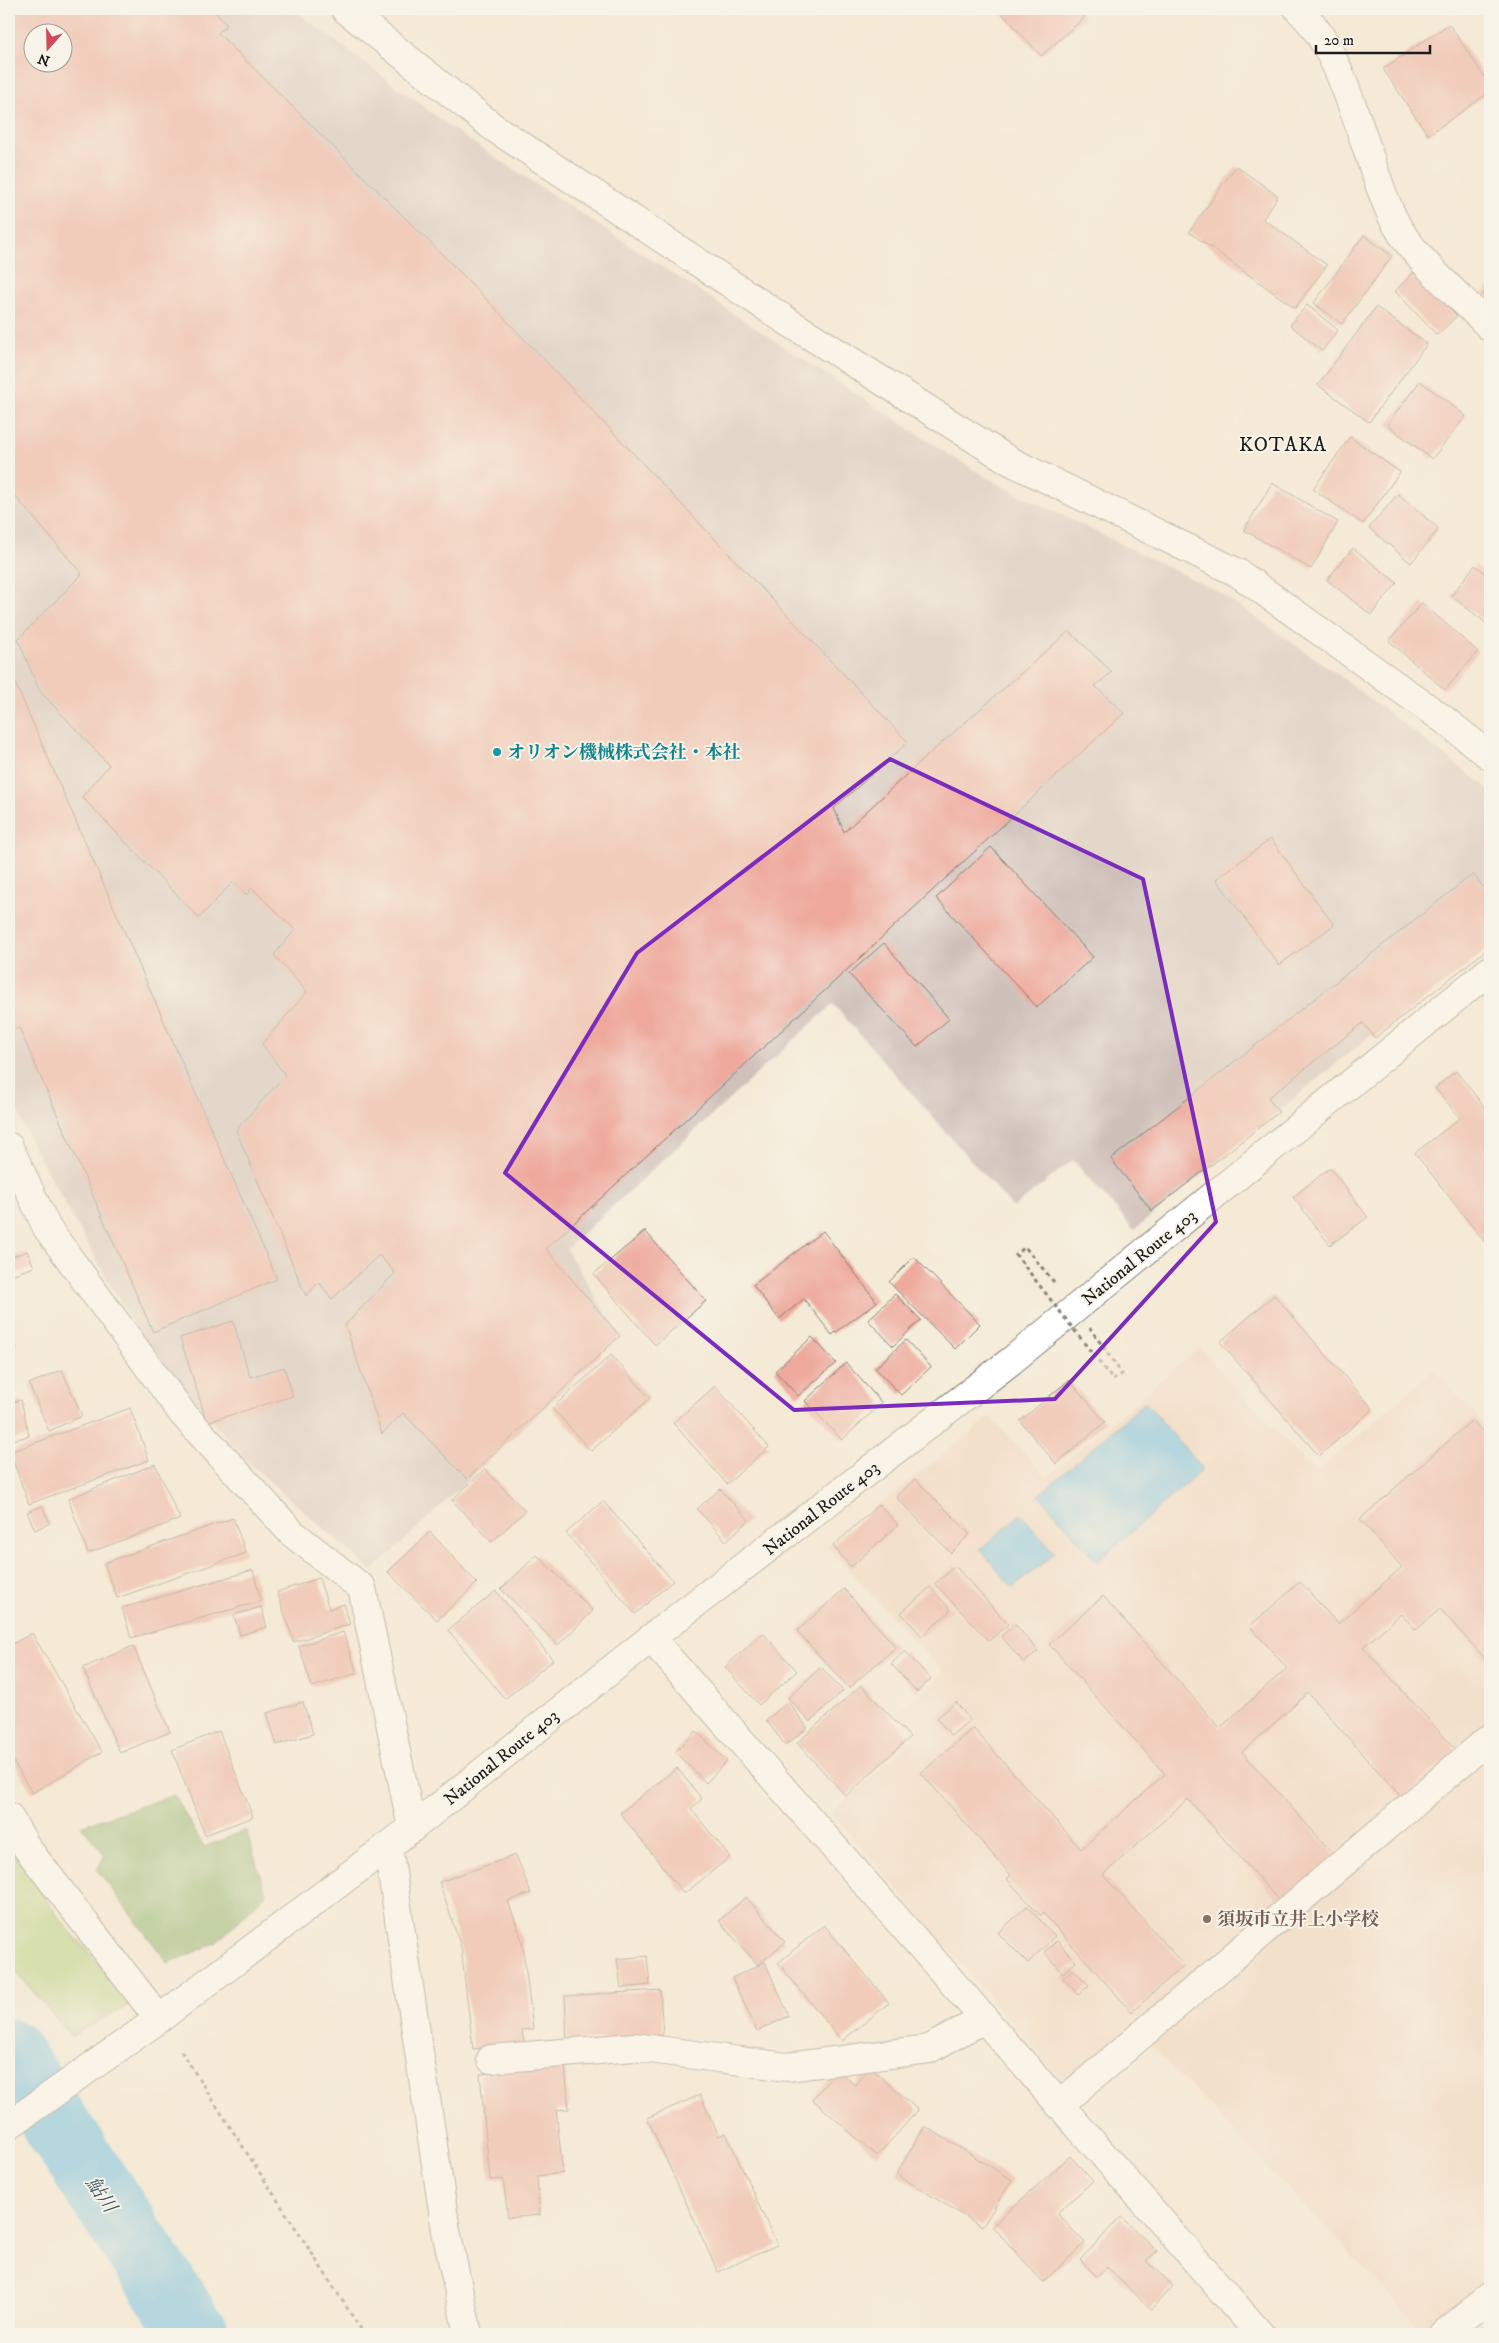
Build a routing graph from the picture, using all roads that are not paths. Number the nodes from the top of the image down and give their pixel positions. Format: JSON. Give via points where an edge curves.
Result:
{"nodes":[{"id":1,"x":345,"y":9,"type":"edge"},
{"id":2,"x":1311,"y":13,"type":"edge"},
{"id":3,"x":1490,"y":327,"type":"edge"},
{"id":4,"x":1490,"y":756,"type":"edge"},
{"id":5,"x":1490,"y":970,"type":"edge"},
{"id":6,"x":9,"y":1147,"type":"edge"},
{"id":7,"x":651,"y":1638,"type":"junction"},
{"id":8,"x":1490,"y":1738,"type":"edge"},
{"id":9,"x":9,"y":1817,"type":"edge"},
{"id":10,"x":412,"y":1828,"type":"junction"},
{"id":11,"x":388,"y":1846,"type":"junction"},
{"id":12,"x":984,"y":2019,"type":"junction"},
{"id":13,"x":150,"y":2026,"type":"junction"},
{"id":14,"x":491,"y":2059,"type":"dead end"},
{"id":15,"x":1059,"y":2105,"type":"junction"},
{"id":16,"x":9,"y":2125,"type":"edge"},
{"id":17,"x":1490,"y":2297,"type":"edge"},
{"id":18,"x":468,"y":2334,"type":"edge"},
{"id":19,"x":1260,"y":2334,"type":"edge"},
{"id":20,"x":1444,"y":2334,"type":"edge"}],
"edges":[{"from":1,"to":4,"type":"main road","via":[[493,127],[779,315],[1010,461],[1238,573],[1443,718]]},
{"from":2,"to":3,"type":"main road","via":[[1335,65],[1392,217],[1413,249]]},
{"from":5,"to":7,"type":"main road","name":"National Route 403","via":[[1011,1361]]},
{"from":6,"to":10,"type":"main road","via":[[47,1228],[183,1414],[292,1533],[362,1588]]},
{"from":7,"to":10,"type":"main road","name":"National Route 403"},
{"from":7,"to":12,"type":"main road"},
{"from":8,"to":15,"type":"main road"},
{"from":9,"to":13,"type":"main road"},
{"from":10,"to":11,"type":"main road","name":"National Route 403"},
{"from":11,"to":13,"type":"main road","name":"National Route 403"},
{"from":11,"to":18,"type":"main road","via":[[446,2231]]},
{"from":12,"to":14,"type":"main road","via":[[929,2049],[786,2067],[634,2047]]},
{"from":12,"to":15,"type":"main road"},
{"from":13,"to":16,"type":"main road"},
{"from":15,"to":19,"type":"main road"},
{"from":17,"to":20,"type":"main road"}]}
